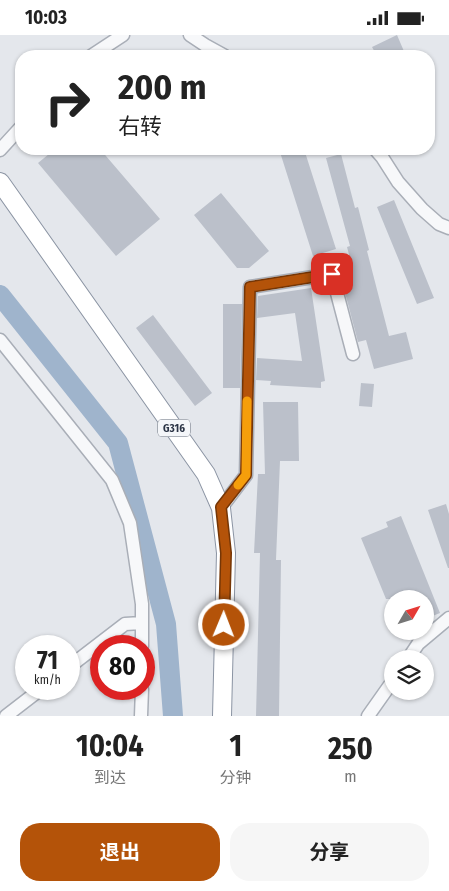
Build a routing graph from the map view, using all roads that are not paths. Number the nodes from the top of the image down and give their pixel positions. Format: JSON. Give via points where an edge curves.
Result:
{"nodes":[{"id":1,"x":123,"y":35,"type":"edge"},
{"id":2,"x":190,"y":35,"type":"edge"},
{"id":3,"x":101,"y":50,"type":"edge"},
{"id":4,"x":214,"y":50,"type":"edge"},
{"id":5,"x":15,"y":134,"type":"edge"},
{"id":6,"x":0,"y":150,"type":"edge"},
{"id":7,"x":380,"y":155,"type":"edge"},
{"id":8,"x":0,"y":181,"type":"edge"},
{"id":9,"x":449,"y":227,"type":"edge"},
{"id":10,"x":0,"y":340,"type":"edge"},
{"id":11,"x":353,"y":354,"type":"dead end"},
{"id":12,"x":221,"y":507,"type":"junction"},
{"id":13,"x":449,"y":619,"type":"edge"},
{"id":14,"x":142,"y":623,"type":"junction"},
{"id":15,"x":142,"y":635,"type":"edge"},
{"id":16,"x":414,"y":650,"type":"edge"},
{"id":17,"x":80,"y":659,"type":"edge"},
{"id":18,"x":384,"y":693,"type":"edge"},
{"id":19,"x":27,"y":700,"type":"edge"},
{"id":20,"x":142,"y":700,"type":"edge"},
{"id":21,"x":6,"y":716,"type":"edge"},
{"id":22,"x":141,"y":716,"type":"edge"},
{"id":23,"x":222,"y":716,"type":"edge"},
{"id":24,"x":368,"y":716,"type":"edge"}],
"edges":[{"from":1,"to":3,"type":"street"},
{"from":2,"to":4,"type":"street"},
{"from":5,"to":6,"type":"street"},
{"from":7,"to":9,"type":"street","via":[[422,209],[439,224]]},
{"from":8,"to":12,"type":"highway","number":"G316","via":[[206,473]]},
{"from":10,"to":14,"type":"street","via":[[112,480],[130,523]]},
{"from":11,"to":12,"type":"street","via":[[332,274],[250,287],[246,475]]},
{"from":12,"to":23,"type":"highway","number":"G316","via":[[226,553]]},
{"from":13,"to":16,"type":"street"},
{"from":14,"to":15,"type":"street"},
{"from":14,"to":17,"type":"street","via":[[125,624]]},
{"from":18,"to":24,"type":"street"},
{"from":19,"to":21,"type":"street"},
{"from":20,"to":22,"type":"street"}]}
